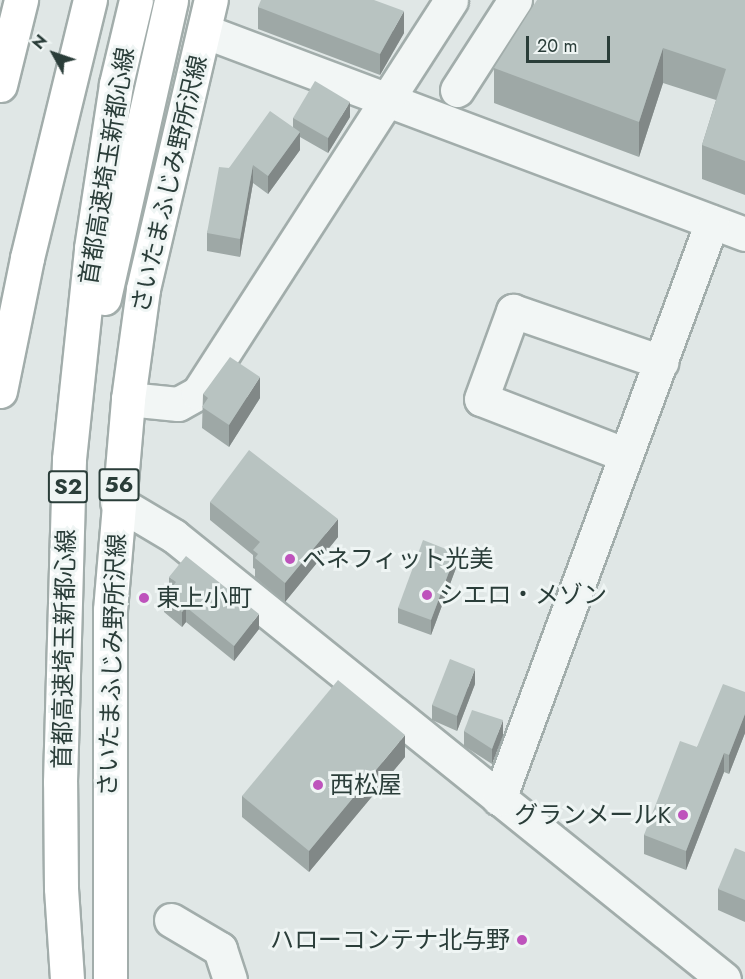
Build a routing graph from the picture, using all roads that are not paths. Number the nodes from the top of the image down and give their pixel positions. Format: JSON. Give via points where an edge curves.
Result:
{"nodes":[{"id":1,"x":21,"y":0,"type":"edge"},
{"id":2,"x":67,"y":0,"type":"edge"},
{"id":3,"x":90,"y":0,"type":"edge"},
{"id":4,"x":136,"y":0,"type":"edge"},
{"id":5,"x":171,"y":0,"type":"edge"},
{"id":6,"x":451,"y":0,"type":"edge"},
{"id":7,"x":515,"y":0,"type":"edge"},
{"id":8,"x":208,"y":15,"type":"edge"},
{"id":9,"x":0,"y":85,"type":"edge"},
{"id":10,"x":457,"y":90,"type":"dead end"},
{"id":11,"x":388,"y":99,"type":"junction"},
{"id":12,"x":712,"y":222,"type":"junction"},
{"id":13,"x":745,"y":234,"type":"edge"},
{"id":14,"x":27,"y":258,"type":"junction"},
{"id":15,"x":661,"y":362,"type":"junction"},
{"id":16,"x":0,"y":391,"type":"edge"},
{"id":17,"x":128,"y":399,"type":"junction"},
{"id":18,"x":626,"y":455,"type":"junction"},
{"id":19,"x":117,"y":502,"type":"junction"},
{"id":20,"x":62,"y":678,"type":"junction"},
{"id":21,"x":499,"y":799,"type":"junction"},
{"id":22,"x":171,"y":920,"type":"dead end"},
{"id":23,"x":67,"y":979,"type":"edge"},
{"id":24,"x":110,"y":979,"type":"edge"},
{"id":25,"x":230,"y":979,"type":"edge"},
{"id":26,"x":724,"y":979,"type":"edge"}],
"edges":[{"from":1,"to":9,"type":"main road"},
{"from":2,"to":14,"type":"main road","via":[[34,164]]},
{"from":3,"to":14,"type":"main road","name":"首都高速埼玉新都心線"},
{"from":4,"to":20,"type":"main road","name":"首都高速埼玉新都心線","number":"S2","via":[[116,84],[88,272],[69,459]]},
{"from":5,"to":20,"type":"main road","via":[[132,159],[104,301],[88,411],[78,549]]},
{"from":6,"to":11,"type":"street"},
{"from":7,"to":10,"type":"street"},
{"from":8,"to":11,"type":"street"},
{"from":8,"to":17,"type":"main road","name":"さいたまふじみ野所沢線","number":"56","via":[[143,289]]},
{"from":11,"to":12,"type":"street"},
{"from":11,"to":17,"type":"street","via":[[198,393],[178,404]]},
{"from":12,"to":13,"type":"street"},
{"from":12,"to":15,"type":"street"},
{"from":14,"to":16,"type":"main road","name":"首都高速埼玉新都心線"},
{"from":15,"to":18,"type":"street"},
{"from":15,"to":18,"type":"street","via":[[513,311],[481,399]]},
{"from":17,"to":19,"type":"main road","name":"さいたまふじみ野所沢線","number":"56"},
{"from":18,"to":21,"type":"street"},
{"from":19,"to":21,"type":"street","via":[[174,536]]},
{"from":19,"to":24,"type":"main road","name":"さいたまふじみ野所沢線","number":"56","via":[[110,610]]},
{"from":20,"to":23,"type":"main road","name":"首都高速埼玉新都心線","number":"S2","via":[[61,888]]},
{"from":21,"to":26,"type":"street"},
{"from":22,"to":25,"type":"street","via":[[220,949]]}]}
